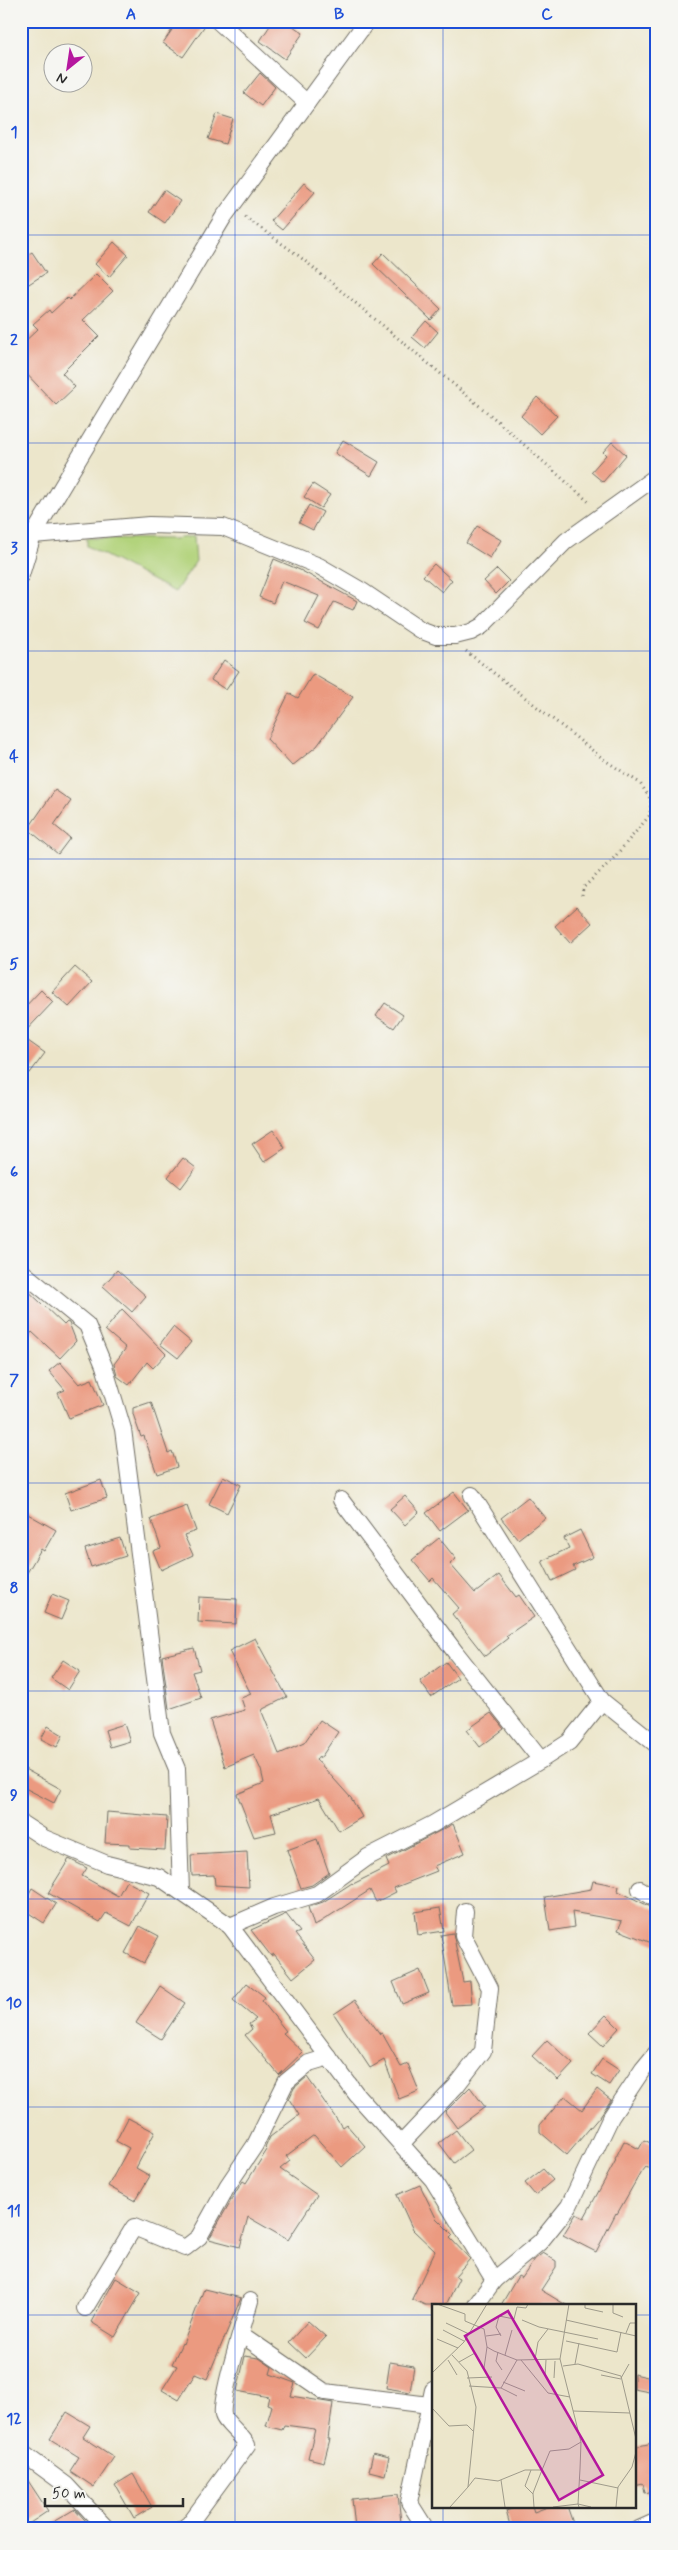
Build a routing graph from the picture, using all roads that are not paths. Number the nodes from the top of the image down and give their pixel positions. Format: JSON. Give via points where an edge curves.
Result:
{"nodes":[{"id":1,"x":218,"y":21,"type":"edge"},
{"id":2,"x":367,"y":21,"type":"edge"},
{"id":3,"x":306,"y":104,"type":"junction"},
{"id":4,"x":657,"y":476,"type":"edge"},
{"id":5,"x":33,"y":535,"type":"junction"},
{"id":6,"x":21,"y":575,"type":"edge"},
{"id":7,"x":21,"y":1271,"type":"edge"},
{"id":8,"x":472,"y":1495,"type":"dead end"},
{"id":9,"x":341,"y":1500,"type":"dead end"},
{"id":10,"x":602,"y":1701,"type":"junction"},
{"id":11,"x":657,"y":1745,"type":"edge"},
{"id":12,"x":541,"y":1760,"type":"junction"},
{"id":13,"x":21,"y":1823,"type":"edge"},
{"id":14,"x":640,"y":1889,"type":"dead end"},
{"id":15,"x":181,"y":1892,"type":"junction"},
{"id":16,"x":657,"y":1900,"type":"edge"},
{"id":17,"x":465,"y":1911,"type":"dead end"},
{"id":18,"x":230,"y":1926,"type":"junction"},
{"id":19,"x":657,"y":2052,"type":"edge"},
{"id":20,"x":329,"y":2057,"type":"junction"},
{"id":21,"x":401,"y":2144,"type":"junction"},
{"id":22,"x":494,"y":2280,"type":"junction"},
{"id":23,"x":250,"y":2301,"type":"dead end"},
{"id":24,"x":477,"y":2304,"type":"edge"},
{"id":25,"x":85,"y":2308,"type":"dead end"},
{"id":26,"x":240,"y":2337,"type":"junction"},
{"id":27,"x":431,"y":2397,"type":"edge"},
{"id":28,"x":21,"y":2452,"type":"edge"},
{"id":29,"x":657,"y":2521,"type":"edge"},
{"id":30,"x":107,"y":2529,"type":"edge"},
{"id":31,"x":182,"y":2529,"type":"edge"},
{"id":32,"x":426,"y":2529,"type":"edge"},
{"id":33,"x":639,"y":2529,"type":"edge"}],
"edges":[{"from":1,"to":3,"type":"street"},
{"from":2,"to":3,"type":"street"},
{"from":3,"to":5,"type":"street","via":[[231,207]]},
{"from":4,"to":5,"type":"street","via":[[566,541],[482,626],[471,632],[446,636],[420,630],[319,566],[223,527],[149,525]]},
{"from":5,"to":6,"type":"street"},
{"from":7,"to":15,"type":"street","via":[[87,1325],[104,1366],[123,1429],[162,1732],[177,1770]]},
{"from":8,"to":10,"type":"street"},
{"from":9,"to":12,"type":"street"},
{"from":10,"to":11,"type":"street"},
{"from":10,"to":12,"type":"street","via":[[569,1742]]},
{"from":12,"to":18,"type":"street","via":[[432,1824],[368,1857],[317,1894],[274,1907]]},
{"from":13,"to":15,"type":"street","via":[[44,1838],[107,1864],[159,1877]]},
{"from":14,"to":16,"type":"street"},
{"from":15,"to":18,"type":"street"},
{"from":17,"to":21,"type":"street","via":[[463,1936],[490,1988],[483,2051],[456,2086]]},
{"from":18,"to":20,"type":"street"},
{"from":19,"to":22,"type":"street","via":[[610,2117],[569,2206],[540,2242]]},
{"from":20,"to":21,"type":"street"},
{"from":20,"to":25,"type":"street","via":[[308,2063],[286,2082],[255,2145],[199,2237],[185,2248],[134,2227]]},
{"from":21,"to":22,"type":"street","via":[[433,2180]]},
{"from":22,"to":24,"type":"street"},
{"from":23,"to":26,"type":"street"},
{"from":26,"to":27,"type":"street","via":[[248,2339],[325,2392]]},
{"from":26,"to":31,"type":"street","via":[[223,2415],[227,2423],[241,2433],[247,2445]]},
{"from":27,"to":32,"type":"street","via":[[409,2502]]},
{"from":28,"to":30,"type":"street","via":[[66,2485]]},
{"from":29,"to":33,"type":"street"}]}
